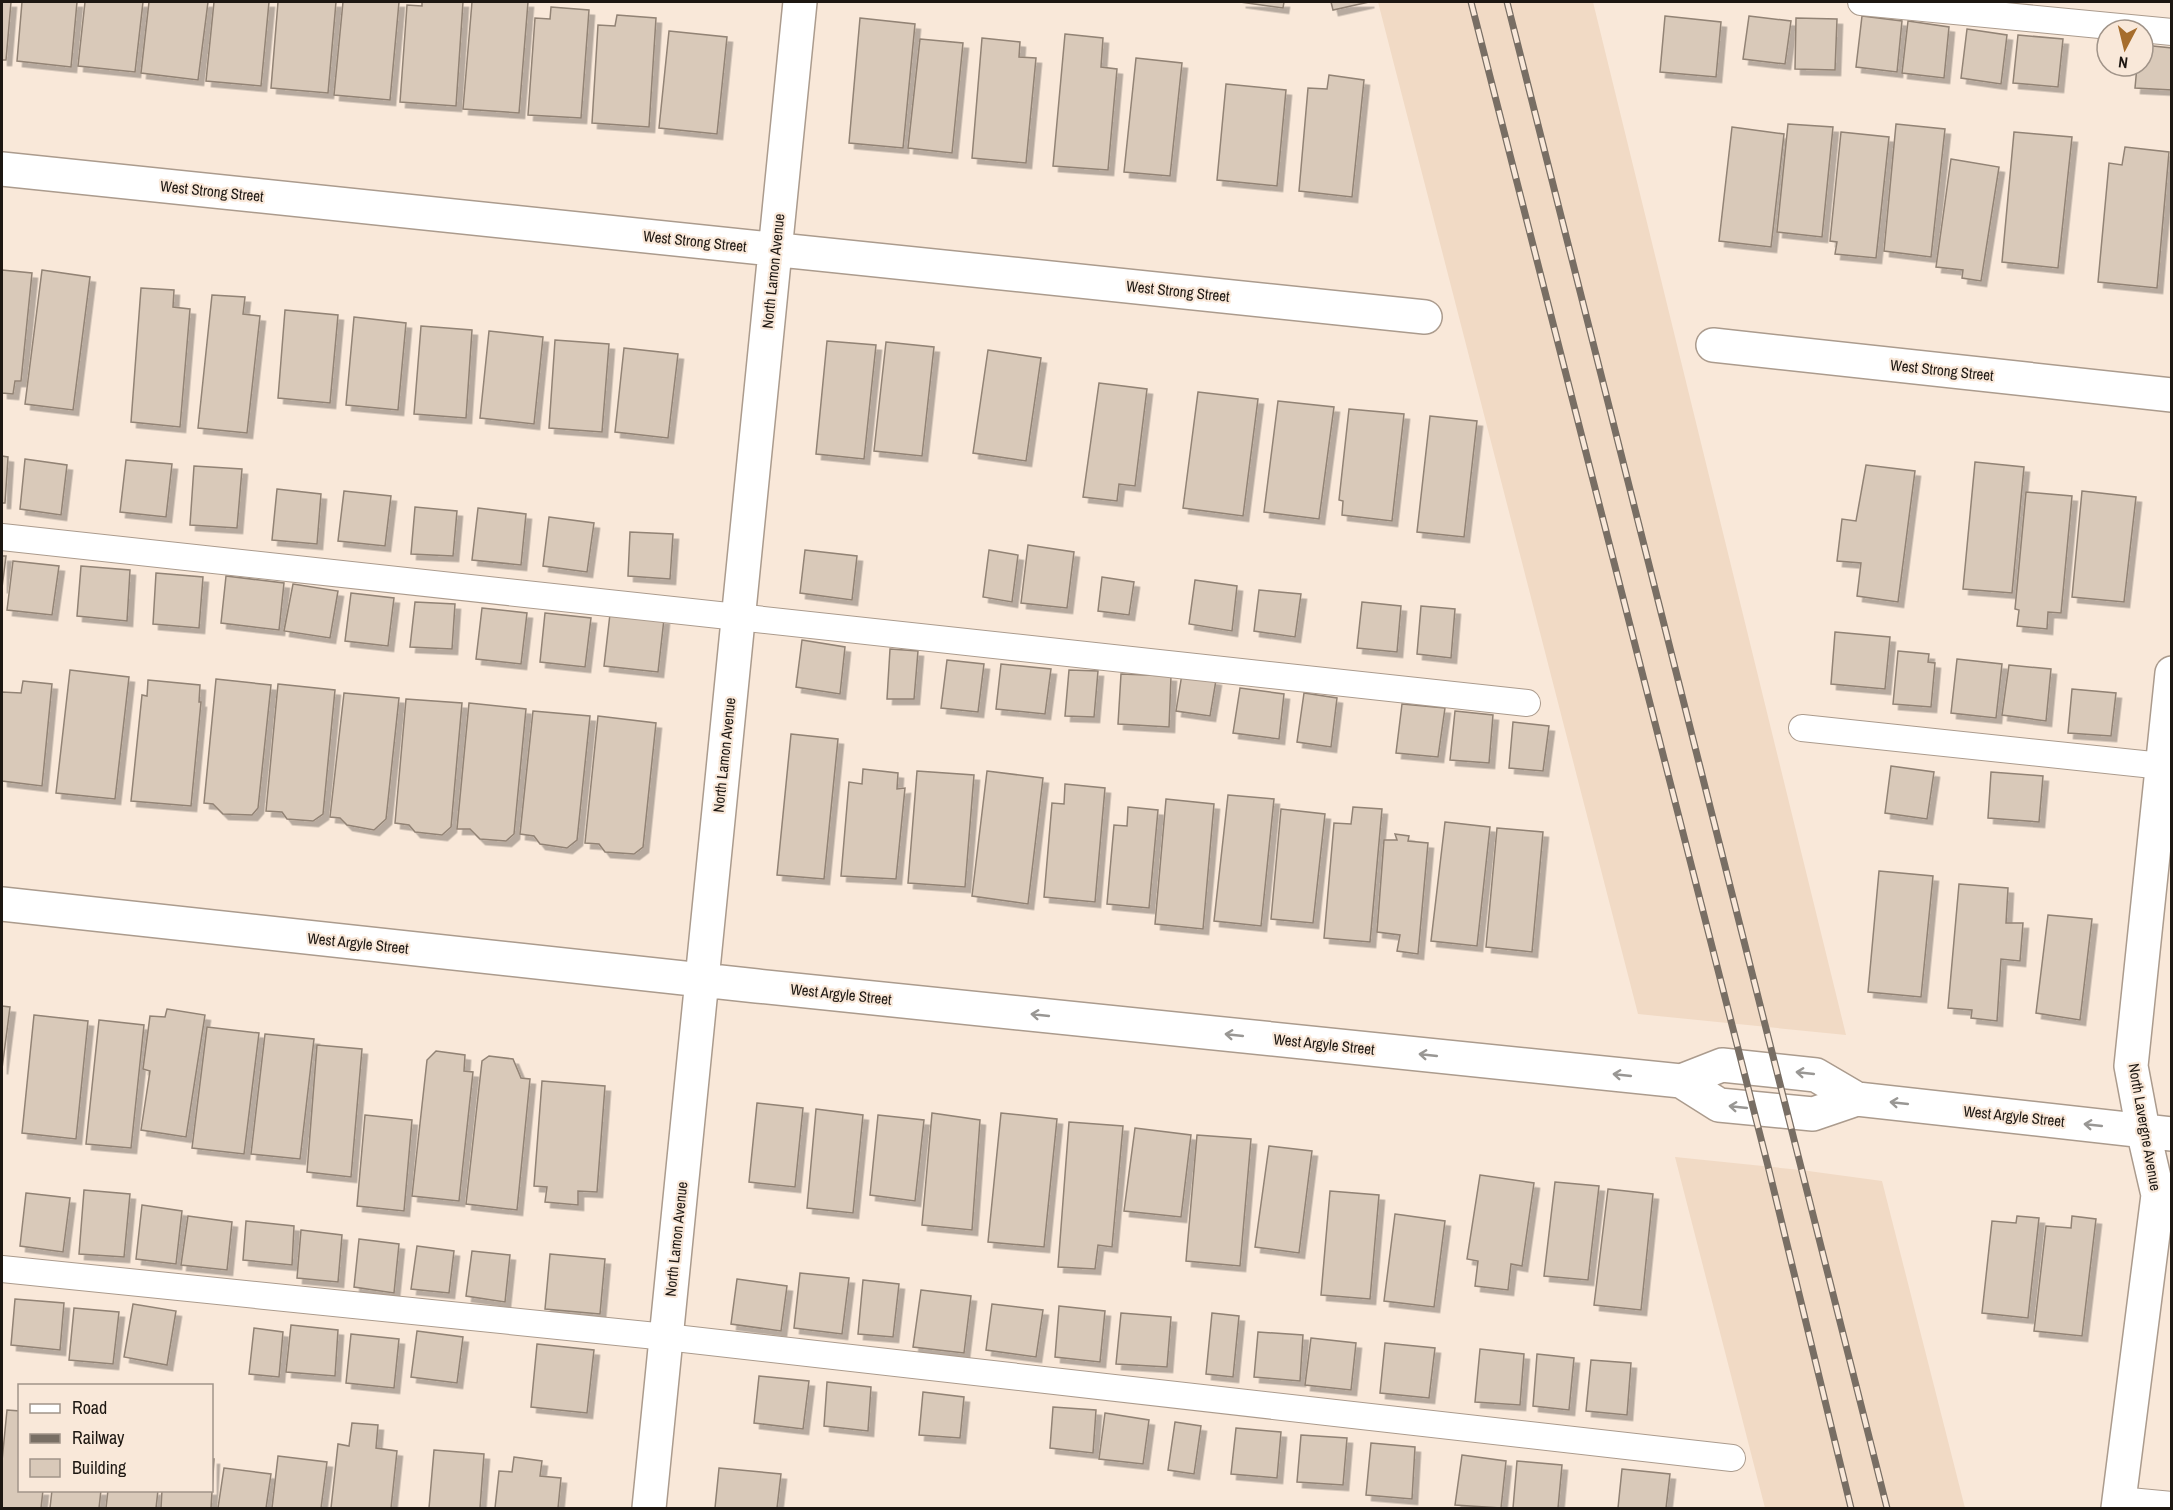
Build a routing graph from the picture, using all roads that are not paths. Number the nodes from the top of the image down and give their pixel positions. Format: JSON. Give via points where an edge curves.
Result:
{"nodes":[{"id":1,"x":800,"y":2,"type":"edge"},
{"id":2,"x":1861,"y":2,"type":"edge"},
{"id":3,"x":2172,"y":32,"type":"edge"},
{"id":4,"x":2,"y":169,"type":"edge"},
{"id":5,"x":775,"y":249,"type":"junction"},
{"id":6,"x":1425,"y":317,"type":"dead end"},
{"id":7,"x":1713,"y":345,"type":"dead end"},
{"id":8,"x":2172,"y":395,"type":"edge"},
{"id":9,"x":2,"y":537,"type":"edge"},
{"id":10,"x":738,"y":617,"type":"junction"},
{"id":11,"x":2172,"y":674,"type":"edge"},
{"id":12,"x":1527,"y":703,"type":"dead end"},
{"id":13,"x":1802,"y":729,"type":"dead end"},
{"id":14,"x":2167,"y":767,"type":"edge"},
{"id":15,"x":2,"y":904,"type":"edge"},
{"id":16,"x":702,"y":980,"type":"junction"},
{"id":17,"x":2157,"y":1132,"type":"edge"},
{"id":18,"x":2,"y":1269,"type":"edge"},
{"id":19,"x":666,"y":1337,"type":"junction"},
{"id":20,"x":1732,"y":1458,"type":"dead end"},
{"id":21,"x":2118,"y":1504,"type":"edge"},
{"id":22,"x":2172,"y":1505,"type":"edge"},
{"id":23,"x":649,"y":1509,"type":"edge"}],
"edges":[{"from":1,"to":5,"type":"street","name":"North Lamon Avenue"},
{"from":2,"to":3,"type":"lane"},
{"from":4,"to":5,"type":"street","name":"West Strong Street"},
{"from":5,"to":6,"type":"street","name":"West Strong Street"},
{"from":5,"to":10,"type":"street","name":"North Lamon Avenue"},
{"from":7,"to":8,"type":"street","name":"West Strong Street"},
{"from":9,"to":10,"type":"lane"},
{"from":10,"to":12,"type":"lane"},
{"from":10,"to":16,"type":"street","name":"North Lamon Avenue"},
{"from":11,"to":14,"type":"street","name":"North Lavergne Avenue"},
{"from":13,"to":14,"type":"lane"},
{"from":14,"to":17,"type":"street","name":"North Lavergne Avenue","via":[[2131,1066]]},
{"from":15,"to":16,"type":"street","name":"West Argyle Street"},
{"from":17,"to":16,"type":"street","name":"West Argyle Street","one_way":true,"via":[[1857,1099],[1816,1075],[1722,1065],[1681,1081]]},
{"from":16,"to":19,"type":"street","name":"North Lamon Avenue"},
{"from":17,"to":21,"type":"street","name":"North Lavergne Avenue","via":[[2158,1195]]},
{"from":18,"to":19,"type":"lane"},
{"from":19,"to":20,"type":"lane"},
{"from":19,"to":23,"type":"street","name":"North Lamon Avenue"},
{"from":21,"to":22,"type":"lane"}]}
